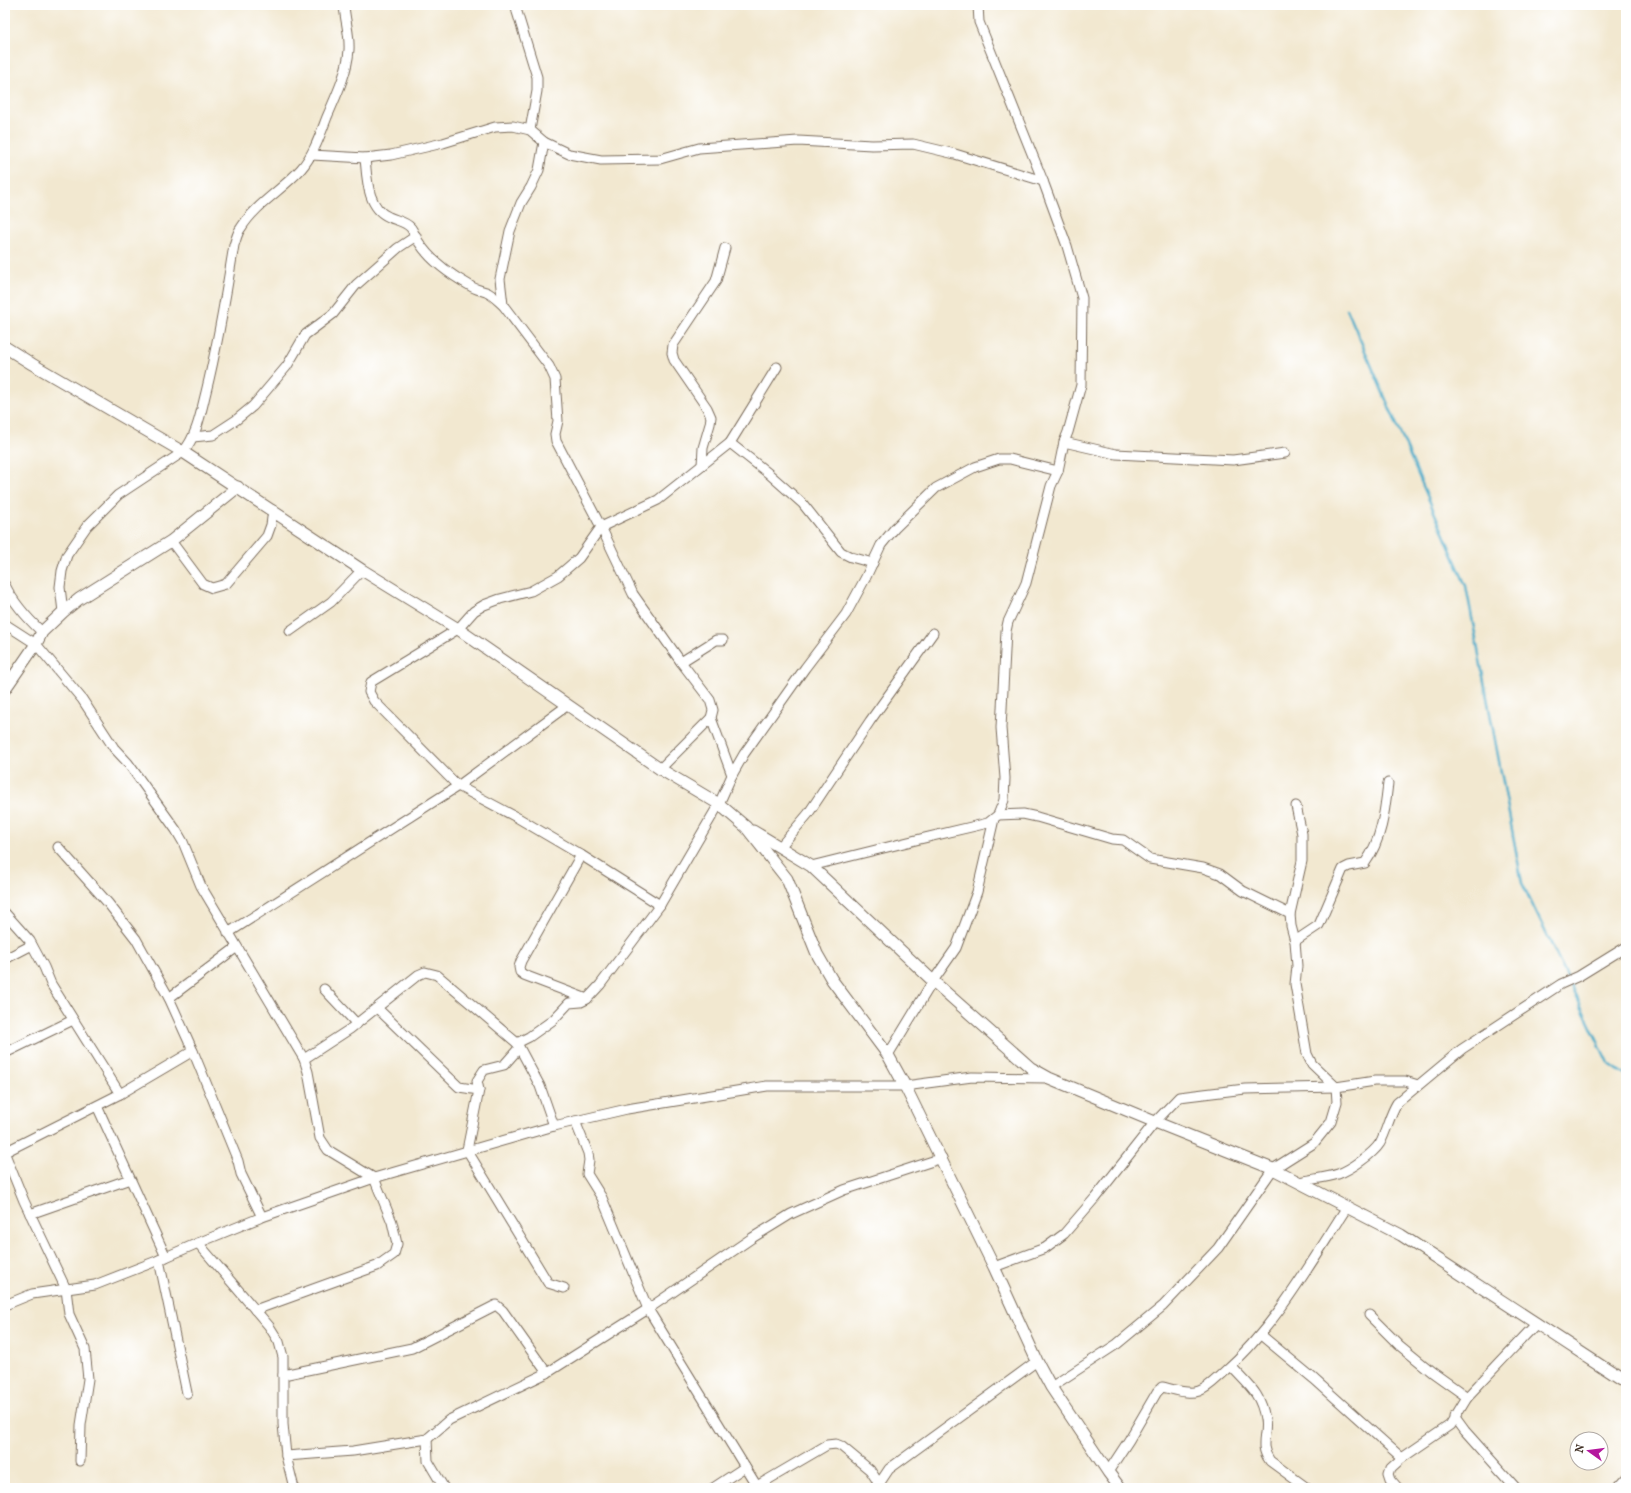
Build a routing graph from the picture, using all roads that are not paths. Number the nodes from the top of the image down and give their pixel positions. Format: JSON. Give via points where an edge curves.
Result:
{"nodes":[{"id":1,"x":344,"y":5,"type":"edge"},
{"id":2,"x":516,"y":5,"type":"edge"},
{"id":3,"x":978,"y":5,"type":"edge"},
{"id":4,"x":530,"y":130,"type":"junction"},
{"id":5,"x":544,"y":142,"type":"junction"},
{"id":6,"x":312,"y":155,"type":"junction"},
{"id":7,"x":365,"y":158,"type":"junction"},
{"id":8,"x":1043,"y":181,"type":"junction"},
{"id":9,"x":416,"y":236,"type":"junction"},
{"id":10,"x":725,"y":248,"type":"dead end"},
{"id":11,"x":503,"y":305,"type":"junction"},
{"id":12,"x":5,"y":347,"type":"edge"},
{"id":13,"x":777,"y":367,"type":"dead end"},
{"id":14,"x":193,"y":437,"type":"junction"},
{"id":15,"x":1064,"y":442,"type":"junction"},
{"id":16,"x":730,"y":443,"type":"junction"},
{"id":17,"x":183,"y":452,"type":"junction"},
{"id":18,"x":1285,"y":453,"type":"dead end"},
{"id":19,"x":702,"y":465,"type":"junction"},
{"id":20,"x":1058,"y":471,"type":"junction"},
{"id":21,"x":238,"y":487,"type":"junction"},
{"id":22,"x":272,"y":510,"type":"junction"},
{"id":23,"x":601,"y":527,"type":"junction"},
{"id":24,"x":172,"y":541,"type":"junction"},
{"id":25,"x":873,"y":564,"type":"junction"},
{"id":26,"x":362,"y":570,"type":"junction"},
{"id":27,"x":5,"y":584,"type":"edge"},
{"id":28,"x":62,"y":612,"type":"junction"},
{"id":29,"x":5,"y":624,"type":"edge"},
{"id":30,"x":458,"y":629,"type":"junction"},
{"id":31,"x":290,"y":631,"type":"dead end"},
{"id":32,"x":42,"y":632,"type":"junction"},
{"id":33,"x":933,"y":633,"type":"dead end"},
{"id":34,"x":723,"y":640,"type":"dead end"},
{"id":35,"x":36,"y":644,"type":"junction"},
{"id":36,"x":680,"y":662,"type":"junction"},
{"id":37,"x":5,"y":689,"type":"edge"},
{"id":38,"x":568,"y":705,"type":"junction"},
{"id":39,"x":711,"y":718,"type":"junction"},
{"id":40,"x":660,"y":769,"type":"junction"},
{"id":41,"x":732,"y":775,"type":"junction"},
{"id":42,"x":1388,"y":783,"type":"dead end"},
{"id":43,"x":458,"y":786,"type":"junction"},
{"id":44,"x":719,"y":804,"type":"junction"},
{"id":45,"x":1296,"y":806,"type":"dead end"},
{"id":46,"x":996,"y":817,"type":"junction"},
{"id":47,"x":746,"y":827,"type":"junction"},
{"id":48,"x":58,"y":847,"type":"dead end"},
{"id":49,"x":780,"y":847,"type":"junction"},
{"id":50,"x":581,"y":855,"type":"junction"},
{"id":51,"x":811,"y":866,"type":"junction"},
{"id":52,"x":660,"y":905,"type":"junction"},
{"id":53,"x":5,"y":913,"type":"edge"},
{"id":54,"x":1290,"y":914,"type":"junction"},
{"id":55,"x":228,"y":933,"type":"junction"},
{"id":56,"x":1295,"y":941,"type":"junction"},
{"id":57,"x":32,"y":945,"type":"junction"},
{"id":58,"x":237,"y":947,"type":"junction"},
{"id":59,"x":1626,"y":947,"type":"edge"},
{"id":60,"x":5,"y":959,"type":"edge"},
{"id":61,"x":933,"y":980,"type":"junction"},
{"id":62,"x":324,"y":990,"type":"dead end"},
{"id":63,"x":169,"y":998,"type":"junction"},
{"id":64,"x":587,"y":999,"type":"junction"},
{"id":65,"x":377,"y":1008,"type":"junction"},
{"id":66,"x":74,"y":1020,"type":"junction"},
{"id":67,"x":357,"y":1024,"type":"junction"},
{"id":68,"x":518,"y":1045,"type":"junction"},
{"id":69,"x":192,"y":1051,"type":"junction"},
{"id":70,"x":5,"y":1053,"type":"edge"},
{"id":71,"x":888,"y":1055,"type":"junction"},
{"id":72,"x":304,"y":1059,"type":"junction"},
{"id":73,"x":1049,"y":1078,"type":"junction"},
{"id":74,"x":1418,"y":1084,"type":"junction"},
{"id":75,"x":905,"y":1086,"type":"junction"},
{"id":76,"x":1336,"y":1087,"type":"junction"},
{"id":77,"x":479,"y":1090,"type":"junction"},
{"id":78,"x":120,"y":1094,"type":"junction"},
{"id":79,"x":98,"y":1110,"type":"junction"},
{"id":80,"x":574,"y":1121,"type":"junction"},
{"id":81,"x":1155,"y":1122,"type":"junction"},
{"id":82,"x":554,"y":1126,"type":"junction"},
{"id":83,"x":467,"y":1150,"type":"junction"},
{"id":84,"x":5,"y":1153,"type":"edge"},
{"id":85,"x":942,"y":1158,"type":"junction"},
{"id":86,"x":1274,"y":1169,"type":"junction"},
{"id":87,"x":374,"y":1178,"type":"junction"},
{"id":88,"x":130,"y":1179,"type":"junction"},
{"id":89,"x":1299,"y":1182,"type":"junction"},
{"id":90,"x":1347,"y":1207,"type":"junction"},
{"id":91,"x":30,"y":1214,"type":"junction"},
{"id":92,"x":262,"y":1217,"type":"junction"},
{"id":93,"x":198,"y":1243,"type":"junction"},
{"id":94,"x":162,"y":1259,"type":"junction"},
{"id":95,"x":994,"y":1267,"type":"junction"},
{"id":96,"x":564,"y":1288,"type":"dead end"},
{"id":97,"x":66,"y":1289,"type":"junction"},
{"id":98,"x":5,"y":1305,"type":"edge"},
{"id":99,"x":255,"y":1310,"type":"junction"},
{"id":100,"x":648,"y":1310,"type":"junction"},
{"id":101,"x":1369,"y":1316,"type":"dead end"},
{"id":102,"x":1537,"y":1323,"type":"junction"},
{"id":103,"x":1261,"y":1334,"type":"junction"},
{"id":104,"x":1037,"y":1361,"type":"junction"},
{"id":105,"x":1231,"y":1366,"type":"junction"},
{"id":106,"x":547,"y":1373,"type":"junction"},
{"id":107,"x":283,"y":1375,"type":"junction"},
{"id":108,"x":1626,"y":1382,"type":"edge"},
{"id":109,"x":1051,"y":1387,"type":"junction"},
{"id":110,"x":187,"y":1393,"type":"dead end"},
{"id":111,"x":1467,"y":1396,"type":"junction"},
{"id":112,"x":1454,"y":1416,"type":"junction"},
{"id":113,"x":427,"y":1439,"type":"junction"},
{"id":114,"x":286,"y":1456,"type":"junction"},
{"id":115,"x":1402,"y":1458,"type":"junction"},
{"id":116,"x":80,"y":1461,"type":"dead end"},
{"id":117,"x":745,"y":1467,"type":"junction"},
{"id":118,"x":1108,"y":1472,"type":"junction"},
{"id":119,"x":1626,"y":1478,"type":"edge"},
{"id":120,"x":758,"y":1487,"type":"edge"},
{"id":121,"x":878,"y":1487,"type":"edge"},
{"id":122,"x":294,"y":1488,"type":"edge"},
{"id":123,"x":444,"y":1488,"type":"edge"},
{"id":124,"x":713,"y":1488,"type":"edge"},
{"id":125,"x":1120,"y":1488,"type":"edge"},
{"id":126,"x":1307,"y":1488,"type":"edge"},
{"id":127,"x":1398,"y":1488,"type":"edge"},
{"id":128,"x":1516,"y":1488,"type":"edge"},
{"id":129,"x":1617,"y":1488,"type":"edge"}],
"edges":[{"from":1,"to":6,"type":"street","via":[[349,52],[342,79]]},
{"from":2,"to":4,"type":"street","via":[[537,77]]},
{"from":3,"to":8,"type":"street","via":[[979,22]]},
{"from":4,"to":5,"type":"street"},
{"from":4,"to":7,"type":"street","via":[[513,126],[496,127],[443,143]]},
{"from":5,"to":8,"type":"street","via":[[569,154],[601,160],[660,159],[699,148],[798,141],[872,145],[913,144]]},
{"from":5,"to":11,"type":"street","via":[[539,170],[521,203],[510,231],[500,279]]},
{"from":6,"to":7,"type":"street"},
{"from":6,"to":14,"type":"street","via":[[288,182],[249,216],[240,230],[234,245],[217,346]]},
{"from":7,"to":9,"type":"street","via":[[371,197],[376,207],[388,217],[404,222]]},
{"from":8,"to":15,"type":"street","via":[[1068,246],[1082,298],[1081,385]]},
{"from":9,"to":11,"type":"street","via":[[433,258],[451,273],[469,285],[493,295]]},
{"from":9,"to":14,"type":"street","via":[[398,248],[356,285],[333,314],[305,335],[287,366],[253,406],[213,435]]},
{"from":10,"to":19,"type":"street","via":[[716,281],[673,345],[672,353],[674,360],[707,408],[710,417]]},
{"from":11,"to":23,"type":"street","via":[[549,366],[555,379],[558,421],[556,442]]},
{"from":12,"to":17,"type":"street"},
{"from":13,"to":16,"type":"street"},
{"from":14,"to":17,"type":"street"},
{"from":15,"to":18,"type":"street","via":[[1116,454],[1226,460]]},
{"from":15,"to":20,"type":"street"},
{"from":16,"to":19,"type":"street"},
{"from":16,"to":25,"type":"street","via":[[803,504],[841,552]]},
{"from":17,"to":21,"type":"street"},
{"from":17,"to":28,"type":"street","via":[[118,495],[87,526],[66,555],[60,587]]},
{"from":19,"to":23,"type":"street","via":[[658,500]]},
{"from":20,"to":25,"type":"street","via":[[1010,459],[999,459],[975,467],[936,488],[895,528],[881,545]]},
{"from":20,"to":46,"type":"street","via":[[1051,486],[1026,583],[1006,631],[1001,728],[1005,792]]},
{"from":21,"to":22,"type":"street"},
{"from":21,"to":24,"type":"street"},
{"from":22,"to":24,"type":"street","via":[[267,536],[226,584],[212,588],[203,584]]},
{"from":22,"to":26,"type":"street"},
{"from":23,"to":30,"type":"street","via":[[579,558],[558,576],[532,591],[484,605],[474,611]]},
{"from":23,"to":36,"type":"street","via":[[633,594]]},
{"from":24,"to":28,"type":"street"},
{"from":25,"to":41,"type":"street","via":[[846,614],[764,724]]},
{"from":26,"to":30,"type":"street"},
{"from":26,"to":31,"type":"street","via":[[331,602]]},
{"from":27,"to":32,"type":"street","via":[[22,613]]},
{"from":28,"to":32,"type":"street"},
{"from":29,"to":35,"type":"street"},
{"from":30,"to":38,"type":"street"},
{"from":30,"to":43,"type":"street","via":[[371,682],[369,692],[374,701]]},
{"from":32,"to":35,"type":"street"},
{"from":33,"to":49,"type":"street","via":[[808,814]]},
{"from":34,"to":36,"type":"street","via":[[716,640]]},
{"from":35,"to":37,"type":"street"},
{"from":35,"to":55,"type":"street","via":[[82,699],[110,742],[176,830],[201,886]]},
{"from":36,"to":39,"type":"street","via":[[710,700],[713,710]]},
{"from":38,"to":40,"type":"street"},
{"from":38,"to":43,"type":"street"},
{"from":39,"to":40,"type":"street"},
{"from":39,"to":41,"type":"street"},
{"from":40,"to":44,"type":"street"},
{"from":41,"to":44,"type":"street"},
{"from":42,"to":56,"type":"street","via":[[1385,816],[1368,858],[1364,862],[1343,869],[1319,925]]},
{"from":43,"to":50,"type":"street"},
{"from":43,"to":55,"type":"street"},
{"from":44,"to":47,"type":"street"},
{"from":44,"to":52,"type":"street"},
{"from":45,"to":54,"type":"street","via":[[1302,834],[1302,861]]},
{"from":46,"to":51,"type":"street","via":[[988,823]]},
{"from":46,"to":54,"type":"street","via":[[1023,814],[1123,840],[1150,859],[1202,868],[1220,874],[1243,891]]},
{"from":46,"to":61,"type":"street","via":[[977,892],[956,948]]},
{"from":47,"to":49,"type":"street"},
{"from":47,"to":71,"type":"street","via":[[787,879],[817,954],[832,980]]},
{"from":48,"to":63,"type":"street","via":[[136,939]]},
{"from":49,"to":51,"type":"street"},
{"from":50,"to":52,"type":"street"},
{"from":50,"to":64,"type":"street","via":[[521,961],[520,972]]},
{"from":51,"to":61,"type":"street"},
{"from":52,"to":64,"type":"street"},
{"from":53,"to":57,"type":"street"},
{"from":54,"to":56,"type":"street"},
{"from":55,"to":58,"type":"street"},
{"from":56,"to":76,"type":"street","via":[[1296,984],[1307,1054],[1312,1064]]},
{"from":57,"to":60,"type":"street"},
{"from":57,"to":66,"type":"street","via":[[51,984]]},
{"from":58,"to":63,"type":"street"},
{"from":58,"to":72,"type":"street"},
{"from":59,"to":74,"type":"street","via":[[1561,984],[1462,1049]]},
{"from":61,"to":71,"type":"street"},
{"from":61,"to":73,"type":"street","via":[[1031,1068]]},
{"from":62,"to":67,"type":"street"},
{"from":63,"to":69,"type":"street"},
{"from":64,"to":68,"type":"street","via":[[569,1003],[553,1020]]},
{"from":65,"to":67,"type":"street"},
{"from":65,"to":68,"type":"street","via":[[418,975],[430,972],[466,998]]},
{"from":65,"to":77,"type":"street","via":[[459,1087]]},
{"from":66,"to":70,"type":"street"},
{"from":66,"to":78,"type":"street"},
{"from":67,"to":72,"type":"street"},
{"from":68,"to":77,"type":"street","via":[[504,1065],[484,1070],[478,1081]]},
{"from":68,"to":82,"type":"street","via":[[540,1086]]},
{"from":69,"to":78,"type":"street"},
{"from":69,"to":92,"type":"street","via":[[238,1161],[241,1174]]},
{"from":71,"to":75,"type":"street"},
{"from":72,"to":87,"type":"street","via":[[320,1138],[328,1150]]},
{"from":73,"to":75,"type":"street","via":[[972,1077]]},
{"from":73,"to":81,"type":"street"},
{"from":74,"to":76,"type":"street","via":[[1375,1081]]},
{"from":74,"to":89,"type":"street","via":[[1397,1103],[1379,1144],[1366,1158],[1339,1174]]},
{"from":75,"to":80,"type":"street","via":[[767,1086],[627,1109]]},
{"from":75,"to":85,"type":"street"},
{"from":76,"to":81,"type":"street","via":[[1245,1089],[1179,1097]]},
{"from":76,"to":86,"type":"street","via":[[1337,1102],[1331,1122],[1314,1143]]},
{"from":77,"to":83,"type":"street"},
{"from":78,"to":79,"type":"street","via":[[105,1101]]},
{"from":79,"to":84,"type":"street"},
{"from":79,"to":88,"type":"street"},
{"from":80,"to":82,"type":"street"},
{"from":80,"to":100,"type":"street","via":[[588,1153],[588,1174],[602,1198]]},
{"from":81,"to":86,"type":"street"},
{"from":81,"to":95,"type":"street","via":[[1096,1198],[1064,1234],[1045,1248]]},
{"from":82,"to":83,"type":"street"},
{"from":83,"to":87,"type":"street"},
{"from":83,"to":96,"type":"street","via":[[548,1283]]},
{"from":84,"to":91,"type":"street"},
{"from":85,"to":95,"type":"street"},
{"from":85,"to":100,"type":"street","via":[[844,1190],[791,1214]]},
{"from":86,"to":89,"type":"street"},
{"from":86,"to":109,"type":"street","via":[[1218,1248],[1163,1306],[1117,1344]]},
{"from":87,"to":92,"type":"street"},
{"from":87,"to":99,"type":"street","via":[[392,1222],[397,1244],[394,1254],[377,1266]]},
{"from":88,"to":91,"type":"street"},
{"from":88,"to":94,"type":"street"},
{"from":89,"to":90,"type":"street"},
{"from":90,"to":102,"type":"street","via":[[1401,1234]]},
{"from":90,"to":103,"type":"street","via":[[1287,1300]]},
{"from":91,"to":97,"type":"street"},
{"from":92,"to":93,"type":"street"},
{"from":93,"to":94,"type":"street"},
{"from":93,"to":99,"type":"street"},
{"from":94,"to":97,"type":"street","via":[[94,1285]]},
{"from":94,"to":110,"type":"street"},
{"from":95,"to":104,"type":"street"},
{"from":97,"to":98,"type":"street","via":[[32,1294]]},
{"from":97,"to":116,"type":"street","via":[[69,1314],[85,1349],[88,1379],[81,1425]]},
{"from":99,"to":107,"type":"street","via":[[279,1342],[283,1357]]},
{"from":100,"to":106,"type":"street"},
{"from":100,"to":117,"type":"street"},
{"from":101,"to":111,"type":"street","via":[[1432,1372]]},
{"from":102,"to":108,"type":"street"},
{"from":102,"to":111,"type":"street"},
{"from":103,"to":105,"type":"street"},
{"from":103,"to":115,"type":"street"},
{"from":104,"to":109,"type":"street"},
{"from":104,"to":121,"type":"street","via":[[889,1469]]},
{"from":105,"to":118,"type":"street","via":[[1199,1391],[1162,1387]]},
{"from":105,"to":126,"type":"street","via":[[1258,1395],[1266,1421],[1263,1438],[1266,1456]]},
{"from":106,"to":107,"type":"street","via":[[496,1305],[412,1348]]},
{"from":106,"to":113,"type":"street","via":[[449,1420]]},
{"from":107,"to":114,"type":"street"},
{"from":109,"to":118,"type":"street"},
{"from":111,"to":112,"type":"street"},
{"from":112,"to":115,"type":"street","via":[[1450,1425],[1442,1432]]},
{"from":112,"to":128,"type":"street"},
{"from":113,"to":114,"type":"street","via":[[353,1451]]},
{"from":113,"to":123,"type":"street","via":[[428,1461]]},
{"from":114,"to":122,"type":"street"},
{"from":115,"to":127,"type":"street","via":[[1391,1468],[1389,1474]]},
{"from":117,"to":120,"type":"street"},
{"from":117,"to":124,"type":"street"},
{"from":118,"to":125,"type":"street"},
{"from":119,"to":129,"type":"street"},
{"from":120,"to":121,"type":"street","via":[[827,1445],[836,1444],[870,1470]]}]}
